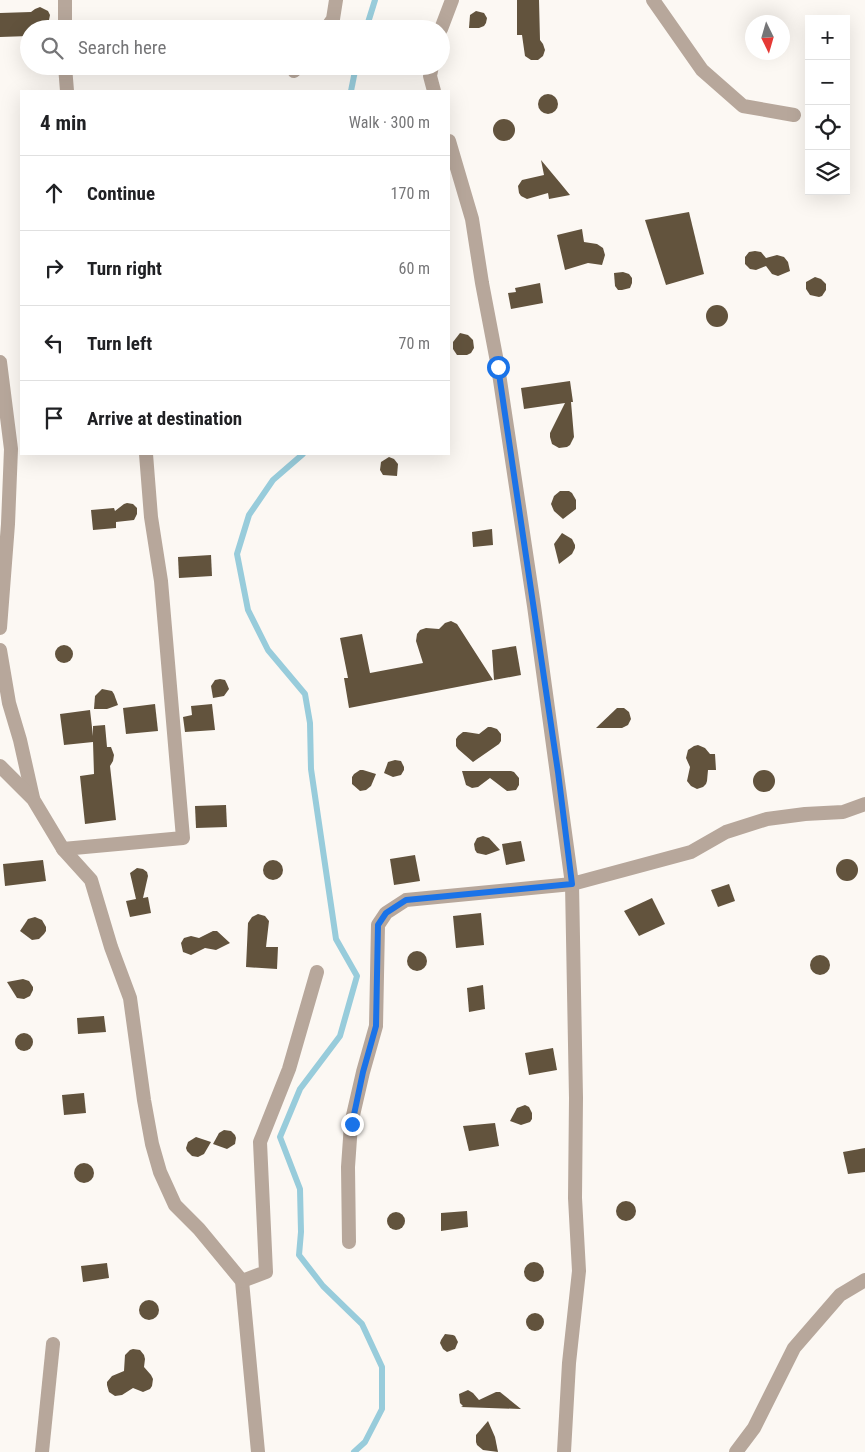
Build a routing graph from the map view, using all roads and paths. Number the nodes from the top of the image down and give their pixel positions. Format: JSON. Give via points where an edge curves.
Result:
{"nodes":[{"id":1,"x":65,"y":0,"type":"edge"},
{"id":2,"x":336,"y":0,"type":"edge"},
{"id":3,"x":452,"y":0,"type":"edge"},
{"id":4,"x":653,"y":0,"type":"edge"},
{"id":5,"x":65,"y":20,"type":"edge"},
{"id":6,"x":332,"y":20,"type":"edge"},
{"id":7,"x":444,"y":20,"type":"edge"},
{"id":8,"x":66,"y":75,"type":"edge"},
{"id":9,"x":430,"y":75,"type":"edge"},
{"id":10,"x":67,"y":90,"type":"edge"},
{"id":11,"x":434,"y":90,"type":"edge"},
{"id":12,"x":794,"y":115,"type":"dead end"},
{"id":13,"x":450,"y":144,"type":"edge"},
{"id":14,"x":0,"y":362,"type":"edge"},
{"id":15,"x":146,"y":455,"type":"edge"},
{"id":16,"x":0,"y":628,"type":"edge"},
{"id":17,"x":0,"y":650,"type":"edge"},
{"id":18,"x":0,"y":766,"type":"edge"},
{"id":19,"x":33,"y":798,"type":"junction"},
{"id":20,"x":865,"y":804,"type":"edge"},
{"id":21,"x":63,"y":849,"type":"junction"},
{"id":22,"x":572,"y":884,"type":"junction"},
{"id":23,"x":317,"y":972,"type":"dead end"},
{"id":24,"x":349,"y":1242,"type":"dead end"},
{"id":25,"x":865,"y":1280,"type":"edge"},
{"id":26,"x":242,"y":1281,"type":"junction"},
{"id":27,"x":53,"y":1344,"type":"dead end"},
{"id":28,"x":42,"y":1452,"type":"edge"},
{"id":29,"x":258,"y":1452,"type":"edge"},
{"id":30,"x":564,"y":1452,"type":"edge"},
{"id":31,"x":736,"y":1452,"type":"edge"}],
"edges":[{"from":1,"to":5,"type":"street"},
{"from":2,"to":6,"type":"street"},
{"from":3,"to":7,"type":"street"},
{"from":4,"to":12,"type":"street","via":[[702,70],[743,106]]},
{"from":8,"to":10,"type":"street"},
{"from":9,"to":11,"type":"street"},
{"from":13,"to":22,"type":"street","via":[[472,219],[498,367]]},
{"from":14,"to":16,"type":"street","via":[[11,449]]},
{"from":15,"to":21,"type":"street","via":[[161,581],[183,838]]},
{"from":17,"to":19,"type":"street"},
{"from":18,"to":19,"type":"street"},
{"from":19,"to":21,"type":"street"},
{"from":20,"to":22,"type":"street","via":[[843,812],[767,819],[726,832],[691,852]]},
{"from":21,"to":26,"type":"street","via":[[91,880],[130,998],[144,1100],[160,1172],[175,1205]]},
{"from":22,"to":24,"type":"street","via":[[406,900],[386,913],[378,925],[376,1026],[352,1124],[348,1167]]},
{"from":22,"to":30,"type":"street","via":[[575,1198],[580,1271],[569,1363]]},
{"from":23,"to":26,"type":"street","via":[[289,1069],[260,1142],[266,1272]]},
{"from":25,"to":31,"type":"street","via":[[840,1295],[794,1348],[754,1428]]},
{"from":26,"to":29,"type":"street"},
{"from":27,"to":28,"type":"street"}]}
